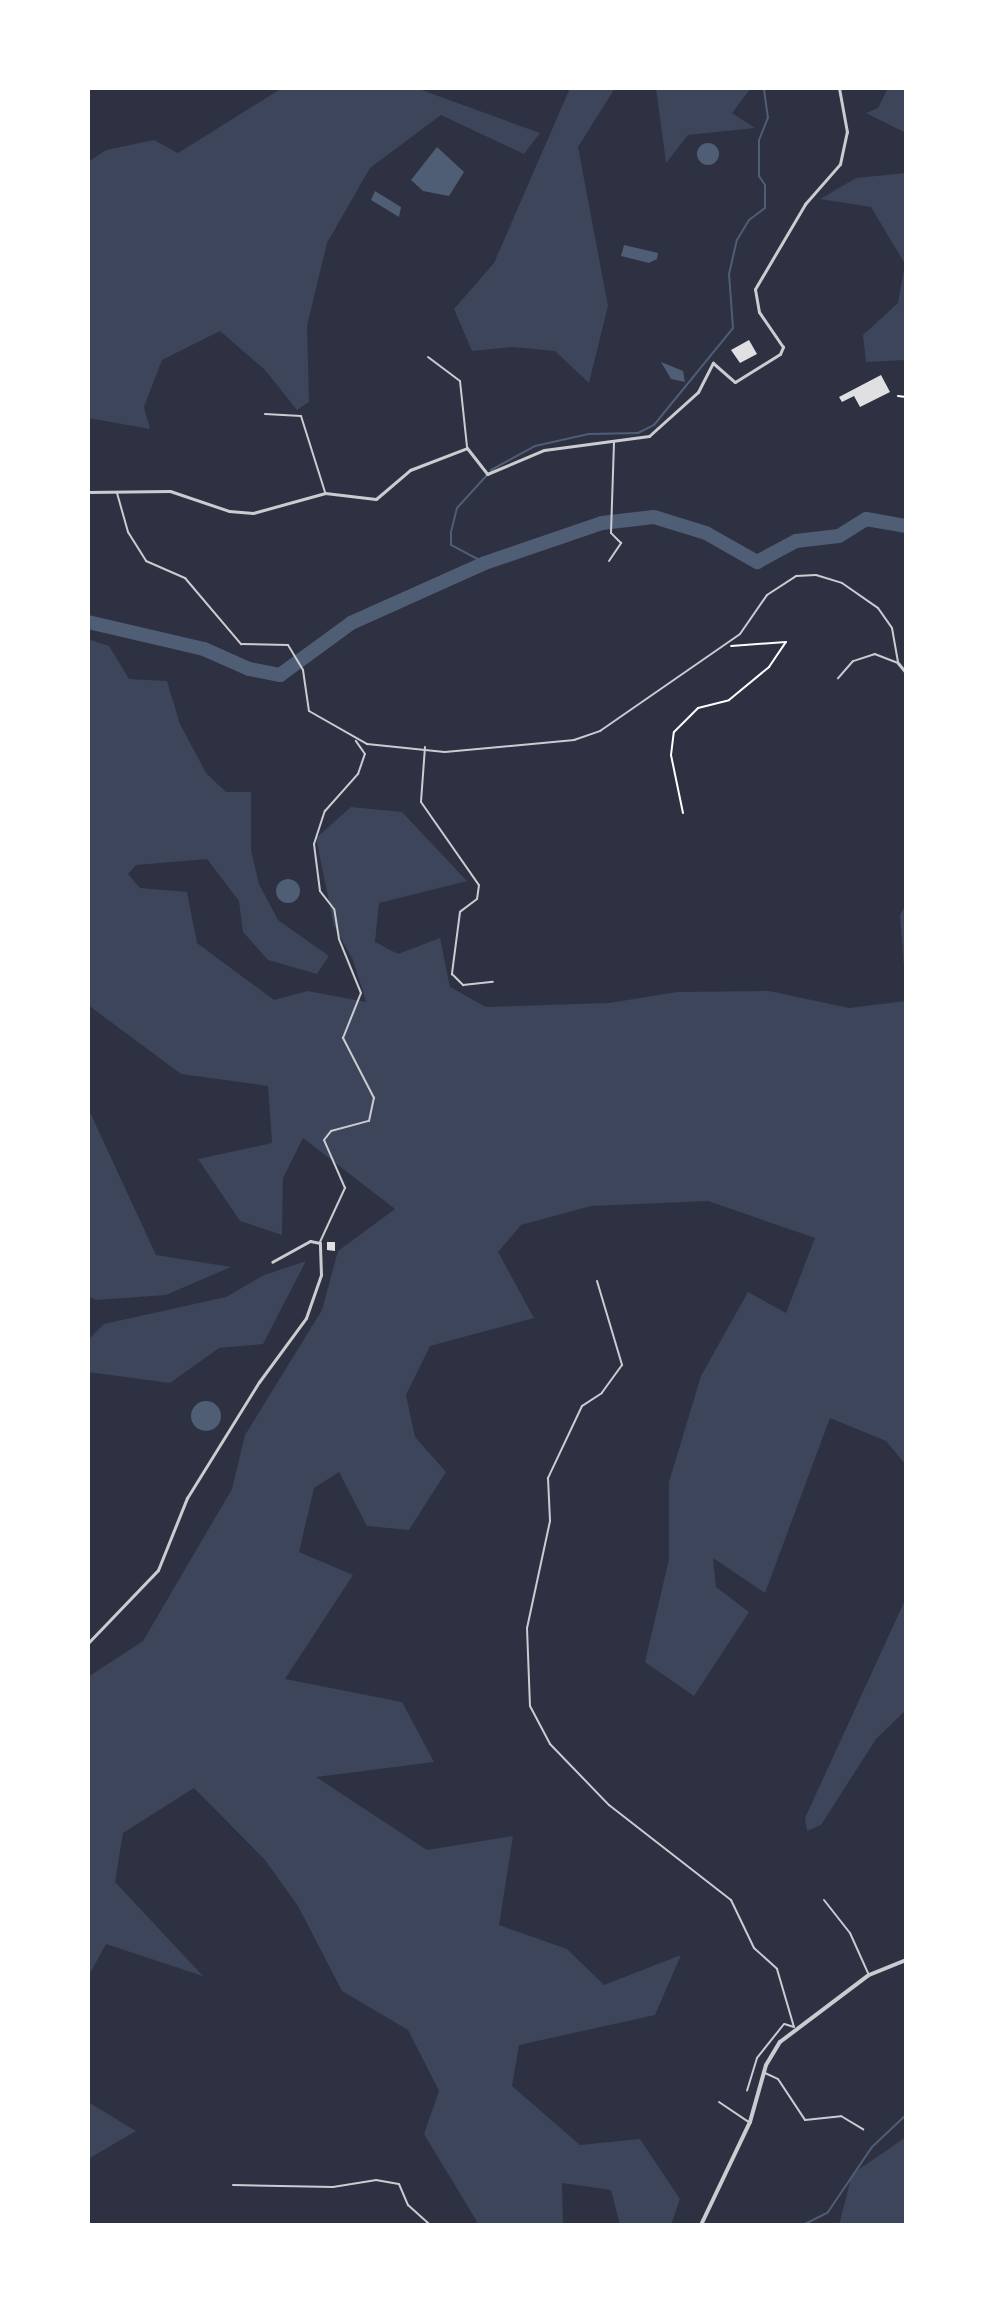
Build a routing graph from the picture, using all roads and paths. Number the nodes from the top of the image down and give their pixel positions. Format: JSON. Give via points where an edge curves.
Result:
{"nodes":[{"id":1,"x":839,"y":88,"type":"edge"},
{"id":2,"x":428,"y":357,"type":"dead end"},
{"id":3,"x":898,"y":396,"type":"dead end"},
{"id":4,"x":906,"y":397,"type":"edge"},
{"id":5,"x":265,"y":414,"type":"dead end"},
{"id":6,"x":614,"y":441,"type":"junction"},
{"id":7,"x":467,"y":448,"type":"junction"},
{"id":8,"x":88,"y":492,"type":"edge"},
{"id":9,"x":117,"y":493,"type":"junction"},
{"id":10,"x":325,"y":493,"type":"junction"},
{"id":11,"x":609,"y":561,"type":"dead end"},
{"id":12,"x":722,"y":646,"type":"junction"},
{"id":13,"x":898,"y":663,"type":"junction"},
{"id":14,"x":906,"y":673,"type":"edge"},
{"id":15,"x":838,"y":678,"type":"dead end"},
{"id":16,"x":355,"y":739,"type":"junction"},
{"id":17,"x":425,"y":746,"type":"junction"},
{"id":18,"x":683,"y":813,"type":"dead end"},
{"id":19,"x":493,"y":982,"type":"dead end"},
{"id":20,"x":320,"y":1243,"type":"junction"},
{"id":21,"x":272,"y":1262,"type":"dead end"},
{"id":22,"x":597,"y":1281,"type":"dead end"},
{"id":23,"x":88,"y":1643,"type":"edge"},
{"id":24,"x":824,"y":1900,"type":"dead end"},
{"id":25,"x":906,"y":1960,"type":"edge"},
{"id":26,"x":869,"y":1975,"type":"junction"},
{"id":27,"x":794,"y":2027,"type":"junction"},
{"id":28,"x":764,"y":2073,"type":"junction"},
{"id":29,"x":747,"y":2091,"type":"dead end"},
{"id":30,"x":719,"y":2102,"type":"dead end"},
{"id":31,"x":750,"y":2122,"type":"junction"},
{"id":32,"x":863,"y":2129,"type":"dead end"},
{"id":33,"x":233,"y":2185,"type":"dead end"},
{"id":34,"x":430,"y":2225,"type":"edge"},
{"id":35,"x":701,"y":2225,"type":"edge"}],
"edges":[{"from":1,"to":6,"type":"street","via":[[847,132],[840,164],[805,204],[755,289],[759,312],[783,347],[780,354],[735,382],[713,363],[698,392],[649,436]]},
{"from":2,"to":7,"type":"lane","via":[[460,381]]},
{"from":3,"to":4,"type":"path"},
{"from":5,"to":10,"type":"lane","via":[[301,416]]},
{"from":6,"to":7,"type":"street","via":[[534,453],[487,474]]},
{"from":6,"to":11,"type":"lane","via":[[611,533],[621,543]]},
{"from":7,"to":10,"type":"street","via":[[410,470],[376,499]]},
{"from":8,"to":9,"type":"street"},
{"from":9,"to":10,"type":"street","via":[[170,491],[229,511],[253,513]]},
{"from":9,"to":16,"type":"lane","via":[[128,532],[146,561],[185,578],[241,644],[288,645],[303,670],[309,711]]},
{"from":12,"to":13,"type":"lane","via":[[740,634],[781,582],[816,575],[842,583],[878,608],[892,628]]},
{"from":12,"to":17,"type":"lane","via":[[600,731],[574,740],[459,751]]},
{"from":12,"to":18,"type":"path","via":[[786,642],[769,667],[739,692],[698,708],[674,732],[671,755]]},
{"from":13,"to":14,"type":"street"},
{"from":13,"to":15,"type":"lane","via":[[875,654],[853,661]]},
{"from":16,"to":17,"type":"lane"},
{"from":16,"to":20,"type":"lane","via":[[365,754],[358,774],[325,811],[314,844],[320,891],[334,909],[339,939],[361,993],[343,1038],[374,1098],[369,1121],[331,1131],[324,1140],[345,1188]]},
{"from":17,"to":19,"type":"lane","via":[[421,802],[479,885],[477,899],[460,912],[452,974],[463,985]]},
{"from":20,"to":21,"type":"street","via":[[310,1241]]},
{"from":20,"to":23,"type":"street","via":[[321,1275],[306,1318],[187,1498],[158,1570]]},
{"from":22,"to":27,"type":"lane","via":[[622,1365],[602,1393],[582,1406],[548,1478],[550,1521],[527,1628],[530,1706],[550,1744],[609,1805],[731,1900],[754,1948],[779,1973]]},
{"from":24,"to":26,"type":"lane","via":[[850,1933]]},
{"from":25,"to":26,"type":"street"},
{"from":26,"to":27,"type":"street"},
{"from":27,"to":28,"type":"street"},
{"from":27,"to":29,"type":"lane","via":[[784,2024],[757,2058]]},
{"from":28,"to":31,"type":"street"},
{"from":28,"to":32,"type":"lane","via":[[778,2079],[805,2120],[841,2116]]},
{"from":30,"to":31,"type":"lane"},
{"from":31,"to":35,"type":"street"},
{"from":33,"to":34,"type":"lane","via":[[333,2187],[376,2180],[399,2184],[408,2205]]}]}
